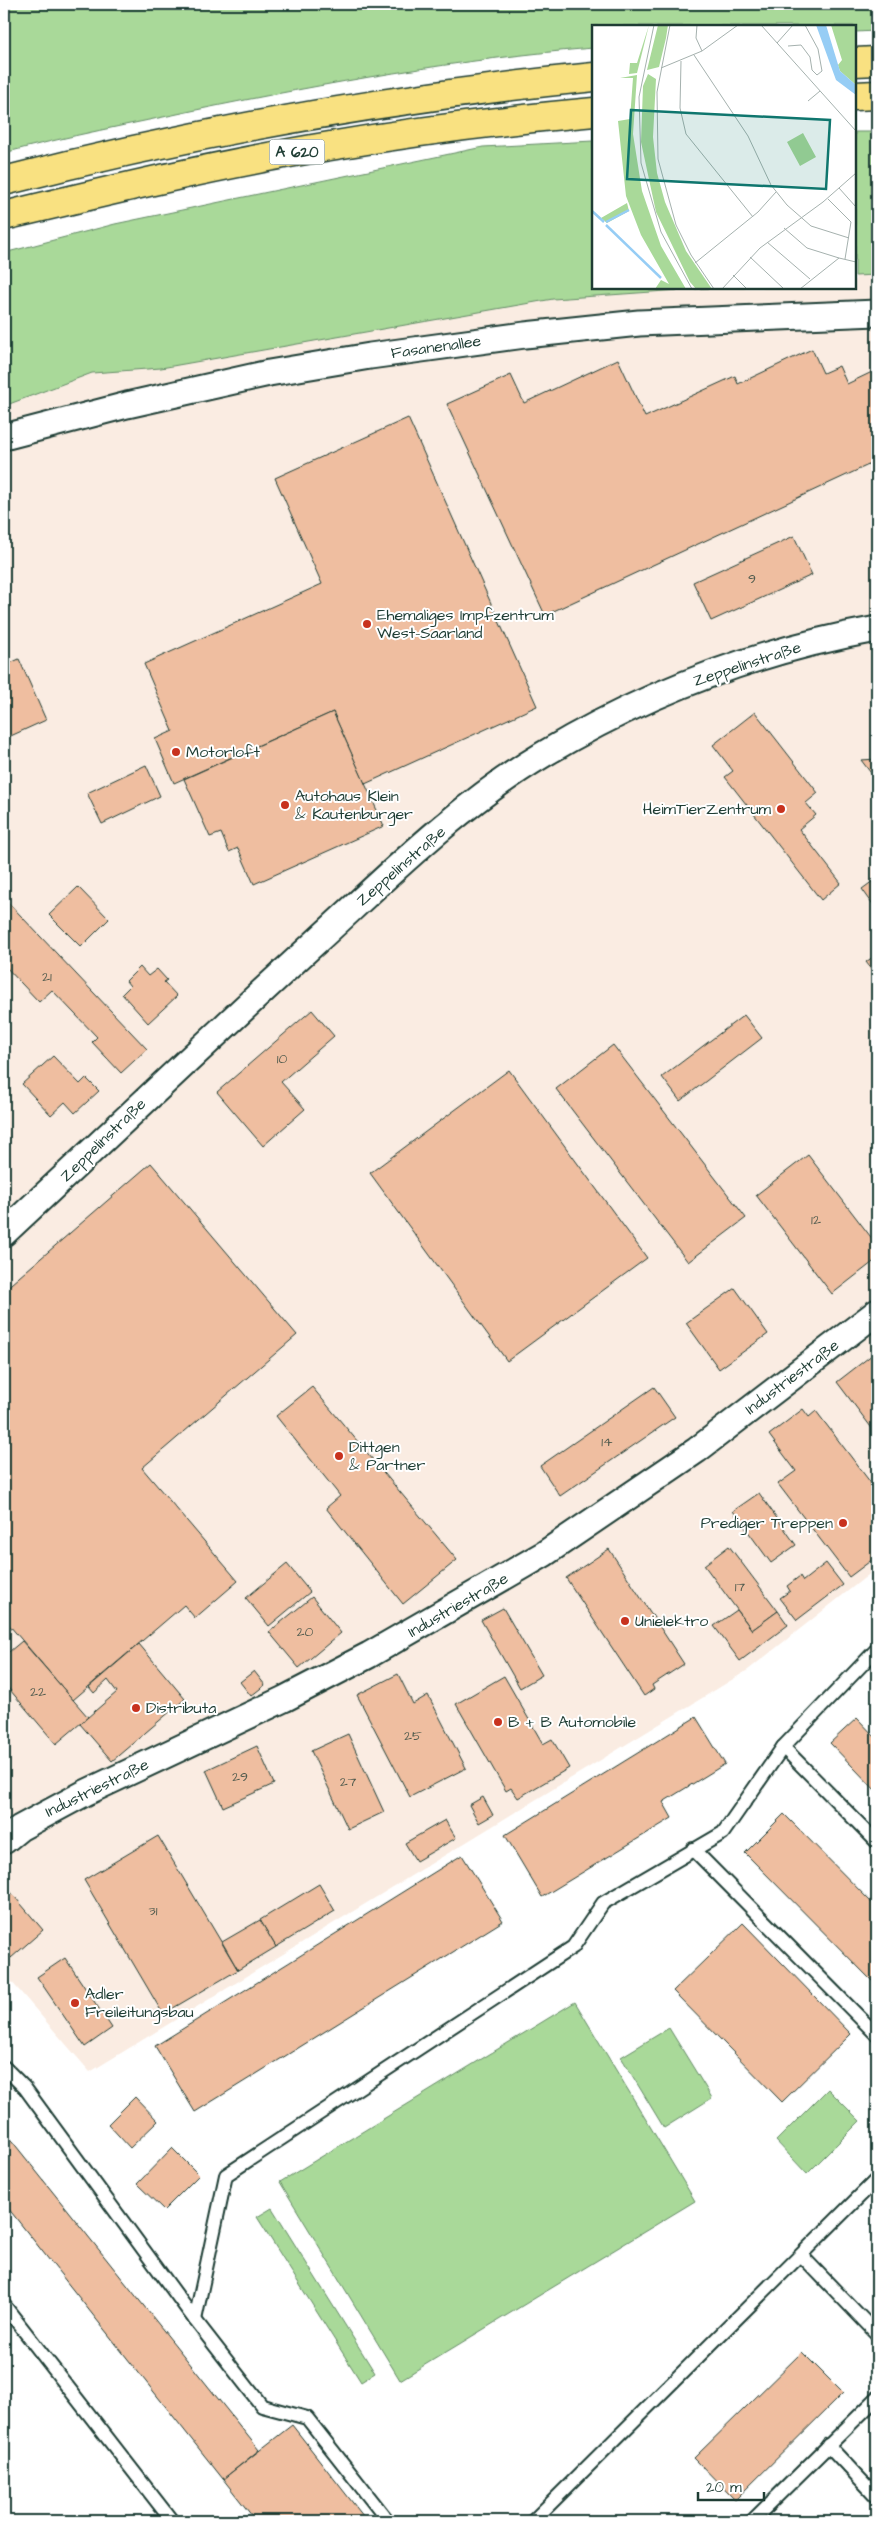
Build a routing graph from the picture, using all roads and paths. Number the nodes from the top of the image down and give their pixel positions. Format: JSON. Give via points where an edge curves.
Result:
{"nodes":[{"id":1,"x":877,"y":61,"type":"edge"},
{"id":2,"x":856,"y":62,"type":"edge"},
{"id":3,"x":592,"y":77,"type":"edge"},
{"id":4,"x":877,"y":95,"type":"edge"},
{"id":5,"x":856,"y":96,"type":"edge"},
{"id":6,"x":592,"y":112,"type":"edge"},
{"id":7,"x":4,"y":181,"type":"edge"},
{"id":8,"x":4,"y":216,"type":"edge"},
{"id":9,"x":877,"y":313,"type":"edge"},
{"id":10,"x":4,"y":437,"type":"edge"},
{"id":11,"x":877,"y":629,"type":"edge"},
{"id":12,"x":4,"y":1232,"type":"edge"},
{"id":13,"x":877,"y":1312,"type":"edge"},
{"id":14,"x":877,"y":1649,"type":"edge"},
{"id":15,"x":783,"y":1747,"type":"junction"},
{"id":16,"x":4,"y":1840,"type":"edge"},
{"id":17,"x":877,"y":1842,"type":"edge"},
{"id":18,"x":693,"y":1849,"type":"junction"},
{"id":19,"x":877,"y":2035,"type":"edge"},
{"id":20,"x":4,"y":2067,"type":"edge"},
{"id":21,"x":877,"y":2180,"type":"edge"},
{"id":22,"x":801,"y":2255,"type":"junction"},
{"id":23,"x":4,"y":2305,"type":"edge"},
{"id":24,"x":195,"y":2320,"type":"junction"},
{"id":25,"x":877,"y":2334,"type":"edge"},
{"id":26,"x":877,"y":2398,"type":"edge"},
{"id":27,"x":828,"y":2445,"type":"junction"},
{"id":28,"x":877,"y":2497,"type":"edge"},
{"id":29,"x":172,"y":2521,"type":"edge"},
{"id":30,"x":388,"y":2521,"type":"edge"},
{"id":31,"x":533,"y":2521,"type":"edge"},
{"id":32,"x":752,"y":2521,"type":"edge"}],
"edges":[{"from":1,"to":2,"type":"highway"},
{"from":3,"to":7,"type":"highway","number":"A 620","via":[[501,86],[325,111],[111,154]]},
{"from":4,"to":5,"type":"highway"},
{"from":6,"to":8,"type":"highway","number":"A 620","via":[[506,120],[330,146],[130,185]]},
{"from":9,"to":10,"type":"street","name":"Fasanenallee","via":[[639,323],[370,356],[269,373]]},
{"from":11,"to":12,"type":"street","name":"Zeppelinstraße","via":[[793,648],[668,690],[612,715],[541,755],[494,788],[402,863]]},
{"from":13,"to":16,"type":"street","name":"Industriestraße","via":[[697,1450],[536,1559],[369,1655],[284,1699],[85,1792]]},
{"from":14,"to":15,"type":"lane"},
{"from":15,"to":17,"type":"lane"},
{"from":15,"to":18,"type":"lane","via":[[723,1833]]},
{"from":18,"to":19,"type":"lane"},
{"from":18,"to":24,"type":"lane","via":[[603,1903],[573,1947],[226,2174]]},
{"from":20,"to":24,"type":"lane","via":[[25,2088]]},
{"from":21,"to":22,"type":"lane"},
{"from":22,"to":25,"type":"lane"},
{"from":22,"to":31,"type":"lane"},
{"from":23,"to":29,"type":"lane"},
{"from":24,"to":30,"type":"lane","via":[[262,2406],[307,2418]]},
{"from":26,"to":27,"type":"lane"},
{"from":27,"to":28,"type":"lane"},
{"from":27,"to":32,"type":"lane"}]}
